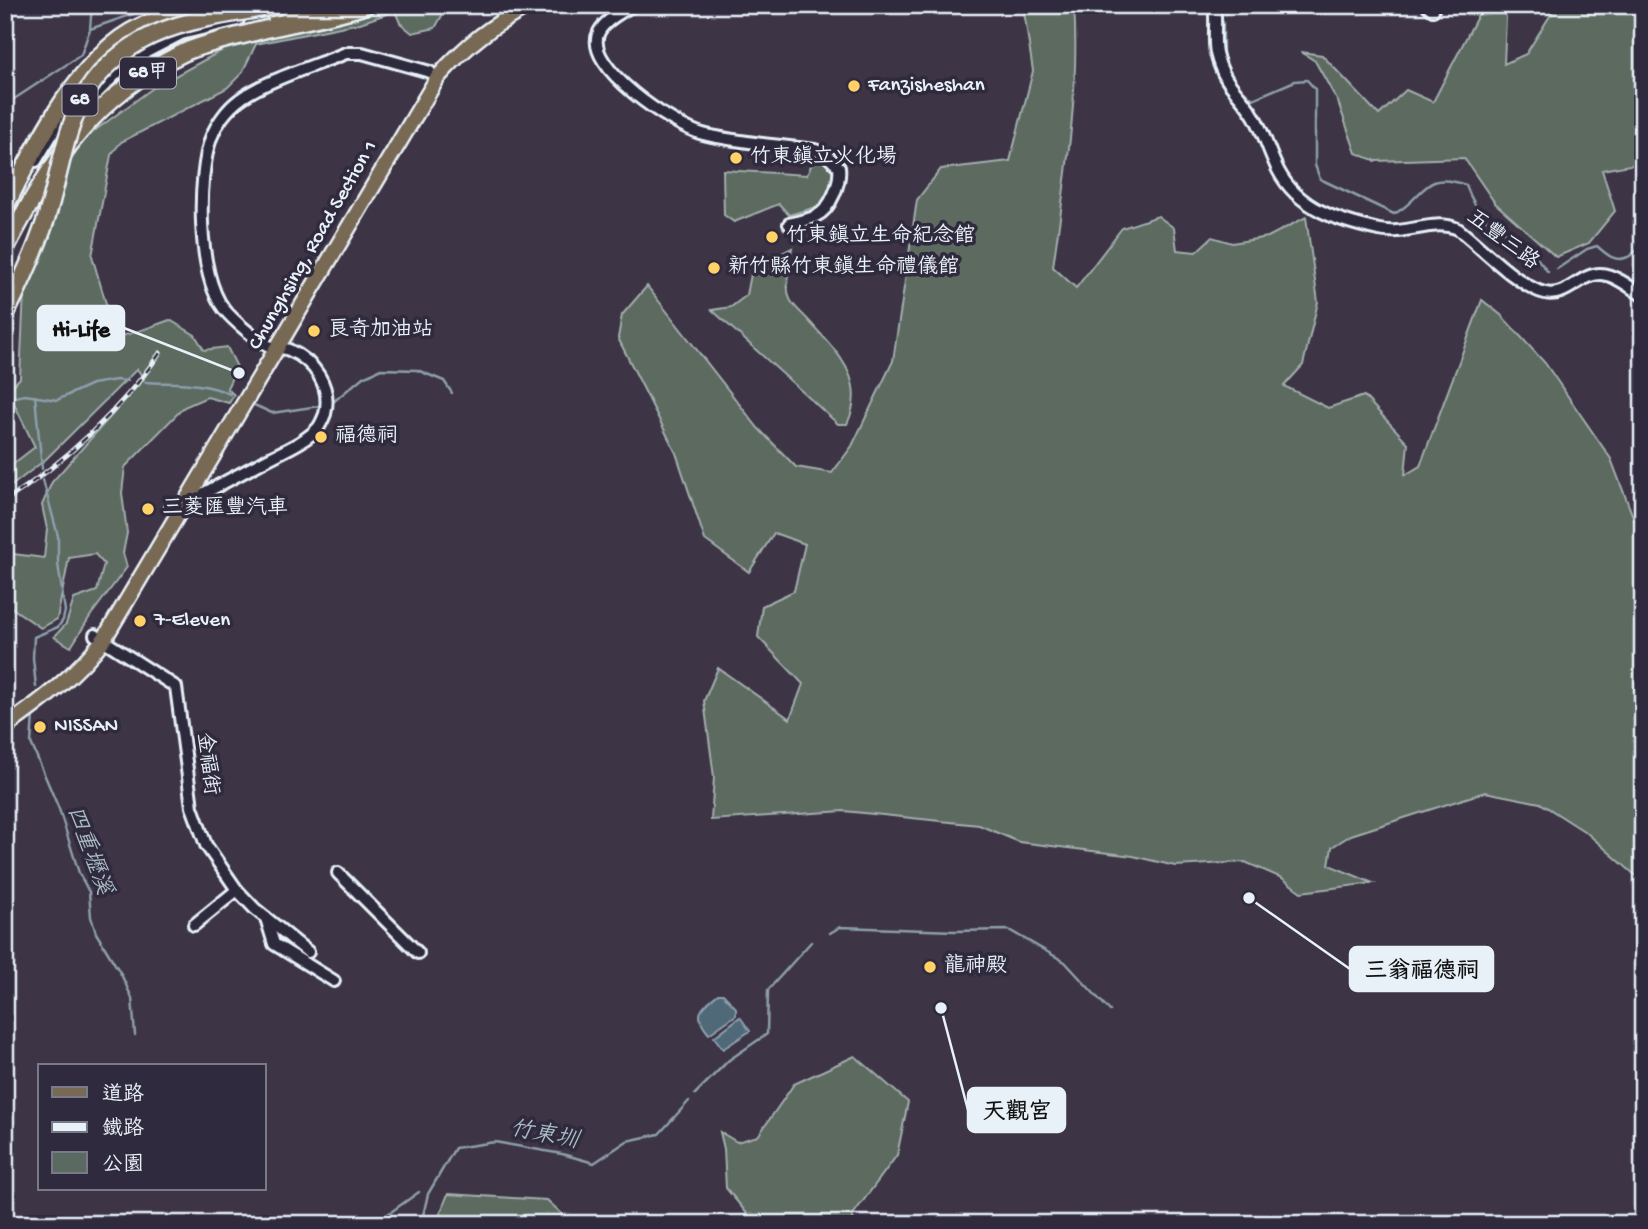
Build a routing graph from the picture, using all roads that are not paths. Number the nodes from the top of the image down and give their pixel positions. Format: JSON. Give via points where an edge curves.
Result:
{"nodes":[{"id":1,"x":224,"y":5,"type":"edge"},
{"id":2,"x":278,"y":5,"type":"edge"},
{"id":3,"x":302,"y":5,"type":"edge"},
{"id":4,"x":321,"y":5,"type":"edge"},
{"id":5,"x":366,"y":5,"type":"edge"},
{"id":6,"x":513,"y":5,"type":"edge"},
{"id":7,"x":531,"y":5,"type":"edge"},
{"id":8,"x":633,"y":5,"type":"edge"},
{"id":9,"x":1214,"y":5,"type":"edge"},
{"id":10,"x":216,"y":25,"type":"junction"},
{"id":11,"x":430,"y":72,"type":"junction"},
{"id":12,"x":5,"y":207,"type":"edge"},
{"id":13,"x":5,"y":214,"type":"edge"},
{"id":14,"x":789,"y":225,"type":"dead end"},
{"id":15,"x":5,"y":226,"type":"edge"},
{"id":16,"x":5,"y":249,"type":"edge"},
{"id":17,"x":1643,"y":296,"type":"edge"},
{"id":18,"x":5,"y":315,"type":"edge"},
{"id":19,"x":273,"y":347,"type":"junction"},
{"id":20,"x":178,"y":506,"type":"junction"},
{"id":21,"x":99,"y":637,"type":"junction"},
{"id":22,"x":5,"y":718,"type":"edge"},
{"id":23,"x":5,"y":727,"type":"edge"},
{"id":24,"x":338,"y":873,"type":"dead end"},
{"id":25,"x":237,"y":890,"type":"junction"},
{"id":26,"x":266,"y":918,"type":"junction"},
{"id":27,"x":194,"y":925,"type":"dead end"},
{"id":28,"x":309,"y":952,"type":"dead end"},
{"id":29,"x":418,"y":953,"type":"dead end"},
{"id":30,"x":334,"y":981,"type":"dead end"}],
"edges":[{"from":1,"to":12,"type":"highway","number":"68","via":[[173,15],[137,29],[102,56],[71,91]]},
{"from":2,"to":10,"type":"street"},
{"from":2,"to":18,"type":"highway","number":"68","bridge":true,"via":[[177,26],[141,40],[95,78],[68,129],[45,221]]},
{"from":3,"to":10,"type":"street"},
{"from":4,"to":15,"type":"highway","number":"68甲","bridge":true,"via":[[183,42],[124,75],[61,139]]},
{"from":5,"to":16,"type":"highway","number":"68甲","bridge":true,"via":[[187,51],[131,82],[68,144],[36,190]]},
{"from":6,"to":11,"type":"main road","name":"Chunghsing, Road Section 1","via":[[476,26]]},
{"from":7,"to":19,"type":"main road","name":"Chunghsing, Road Section 1","via":[[484,31],[438,77]]},
{"from":8,"to":14,"type":"street","via":[[604,26],[597,43],[603,62],[642,99],[702,133],[815,150],[839,167],[835,192],[819,215]]},
{"from":9,"to":17,"type":"street","name":"五豐三路","via":[[1214,40],[1224,77],[1253,114],[1291,191],[1304,202],[1333,218],[1383,231],[1447,225],[1458,229],[1541,292],[1557,293],[1603,274]]},
{"from":10,"to":13,"type":"street","via":[[163,41],[129,61],[91,75]]},
{"from":11,"to":19,"type":"main road","name":"Chunghsing, Road Section 1"},
{"from":11,"to":19,"type":"street","via":[[362,53],[346,53],[253,90],[223,115],[211,138],[205,166],[207,273],[233,319]]},
{"from":19,"to":20,"type":"main road","name":"Chunghsing, Road Section 1"},
{"from":19,"to":20,"type":"street","via":[[300,356],[319,373],[326,396],[320,426],[297,444]]},
{"from":20,"to":21,"type":"main road","name":"Chunghsing, Road Section 1"},
{"from":21,"to":22,"type":"main road","name":"Chunghsing, Road Section 1","via":[[46,689]]},
{"from":21,"to":23,"type":"main road","name":"Chunghsing, Road Section 1","via":[[85,663]]},
{"from":21,"to":25,"type":"street","name":"金福街","via":[[176,687],[192,807],[206,845]]},
{"from":24,"to":29,"type":"street"},
{"from":25,"to":26,"type":"street","name":"金福街"},
{"from":25,"to":27,"type":"street"},
{"from":26,"to":28,"type":"street","name":"金福街"},
{"from":26,"to":30,"type":"street","name":"金福街","via":[[274,944]]}]}
